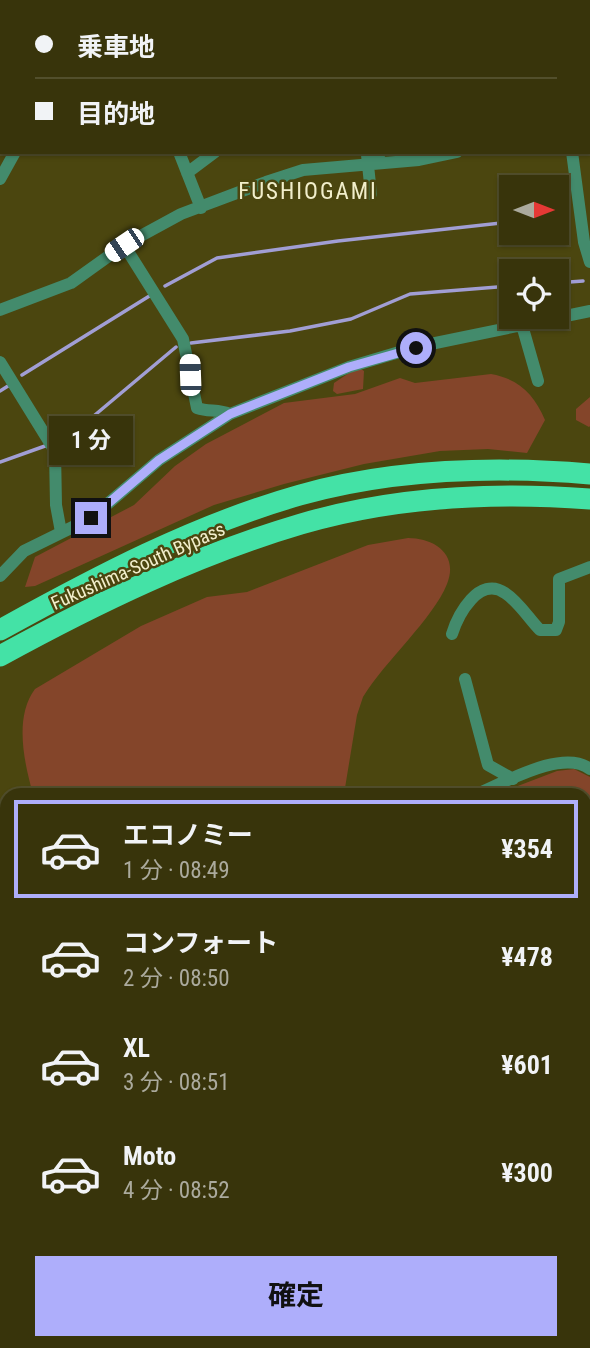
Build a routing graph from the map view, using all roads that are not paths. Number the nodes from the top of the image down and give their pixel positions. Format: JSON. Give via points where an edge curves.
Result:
{"nodes":[{"id":1,"x":14,"y":154,"type":"edge"},
{"id":2,"x":180,"y":154,"type":"edge"},
{"id":3,"x":212,"y":154,"type":"edge"},
{"id":4,"x":372,"y":154,"type":"edge"},
{"id":5,"x":448,"y":154,"type":"edge"},
{"id":6,"x":572,"y":154,"type":"edge"},
{"id":7,"x":368,"y":163,"type":"junction"},
{"id":8,"x":187,"y":173,"type":"junction"},
{"id":9,"x":0,"y":179,"type":"edge"},
{"id":10,"x":371,"y":194,"type":"dead end"},
{"id":11,"x":201,"y":208,"type":"junction"},
{"id":12,"x":124,"y":245,"type":"junction"},
{"id":13,"x":590,"y":261,"type":"edge"},
{"id":14,"x":0,"y":310,"type":"edge"},
{"id":15,"x":590,"y":312,"type":"edge"},
{"id":16,"x":569,"y":316,"type":"edge"},
{"id":17,"x":508,"y":329,"type":"edge"},
{"id":18,"x":523,"y":329,"type":"edge"},
{"id":19,"x":0,"y":362,"type":"edge"},
{"id":20,"x":538,"y":381,"type":"dead end"},
{"id":21,"x":230,"y":414,"type":"junction"},
{"id":22,"x":590,"y":474,"type":"edge"},
{"id":23,"x":590,"y":499,"type":"edge"},
{"id":24,"x":61,"y":532,"type":"junction"},
{"id":25,"x":590,"y":567,"type":"edge"},
{"id":26,"x":0,"y":576,"type":"edge"},
{"id":27,"x":0,"y":630,"type":"edge"},
{"id":28,"x":452,"y":634,"type":"dead end"},
{"id":29,"x":0,"y":656,"type":"edge"},
{"id":30,"x":465,"y":680,"type":"dead end"},
{"id":31,"x":590,"y":769,"type":"edge"},
{"id":32,"x":513,"y":779,"type":"junction"},
{"id":33,"x":491,"y":788,"type":"edge"}],
"edges":[{"from":1,"to":9,"type":"street"},
{"from":2,"to":8,"type":"street"},
{"from":3,"to":8,"type":"street"},
{"from":4,"to":7,"type":"street","via":[[367,155]]},
{"from":5,"to":7,"type":"street"},
{"from":6,"to":13,"type":"street"},
{"from":7,"to":10,"type":"street"},
{"from":7,"to":11,"type":"street","via":[[303,170]]},
{"from":8,"to":11,"type":"street"},
{"from":11,"to":12,"type":"street"},
{"from":12,"to":14,"type":"street","via":[[71,283]]},
{"from":12,"to":21,"type":"street","via":[[183,338],[197,408]]},
{"from":15,"to":16,"type":"street"},
{"from":17,"to":21,"type":"street","via":[[349,367]]},
{"from":18,"to":20,"type":"street"},
{"from":19,"to":24,"type":"street","via":[[55,451]]},
{"from":21,"to":24,"type":"street","via":[[159,460],[91,518]]},
{"from":22,"to":27,"type":"highway","name":"Fukushima-South Bypass","via":[[415,474],[300,495],[173,541]]},
{"from":23,"to":29,"type":"highway","name":"Fukushima-South Bypass","via":[[506,496],[407,503],[301,524],[184,566]]},
{"from":24,"to":26,"type":"street","via":[[24,551]]},
{"from":25,"to":28,"type":"street","via":[[559,579],[556,630],[540,630],[504,592],[490,589],[472,597]]},
{"from":30,"to":32,"type":"street","via":[[488,765]]},
{"from":31,"to":32,"type":"street","via":[[562,763]]},
{"from":32,"to":33,"type":"street"}]}
